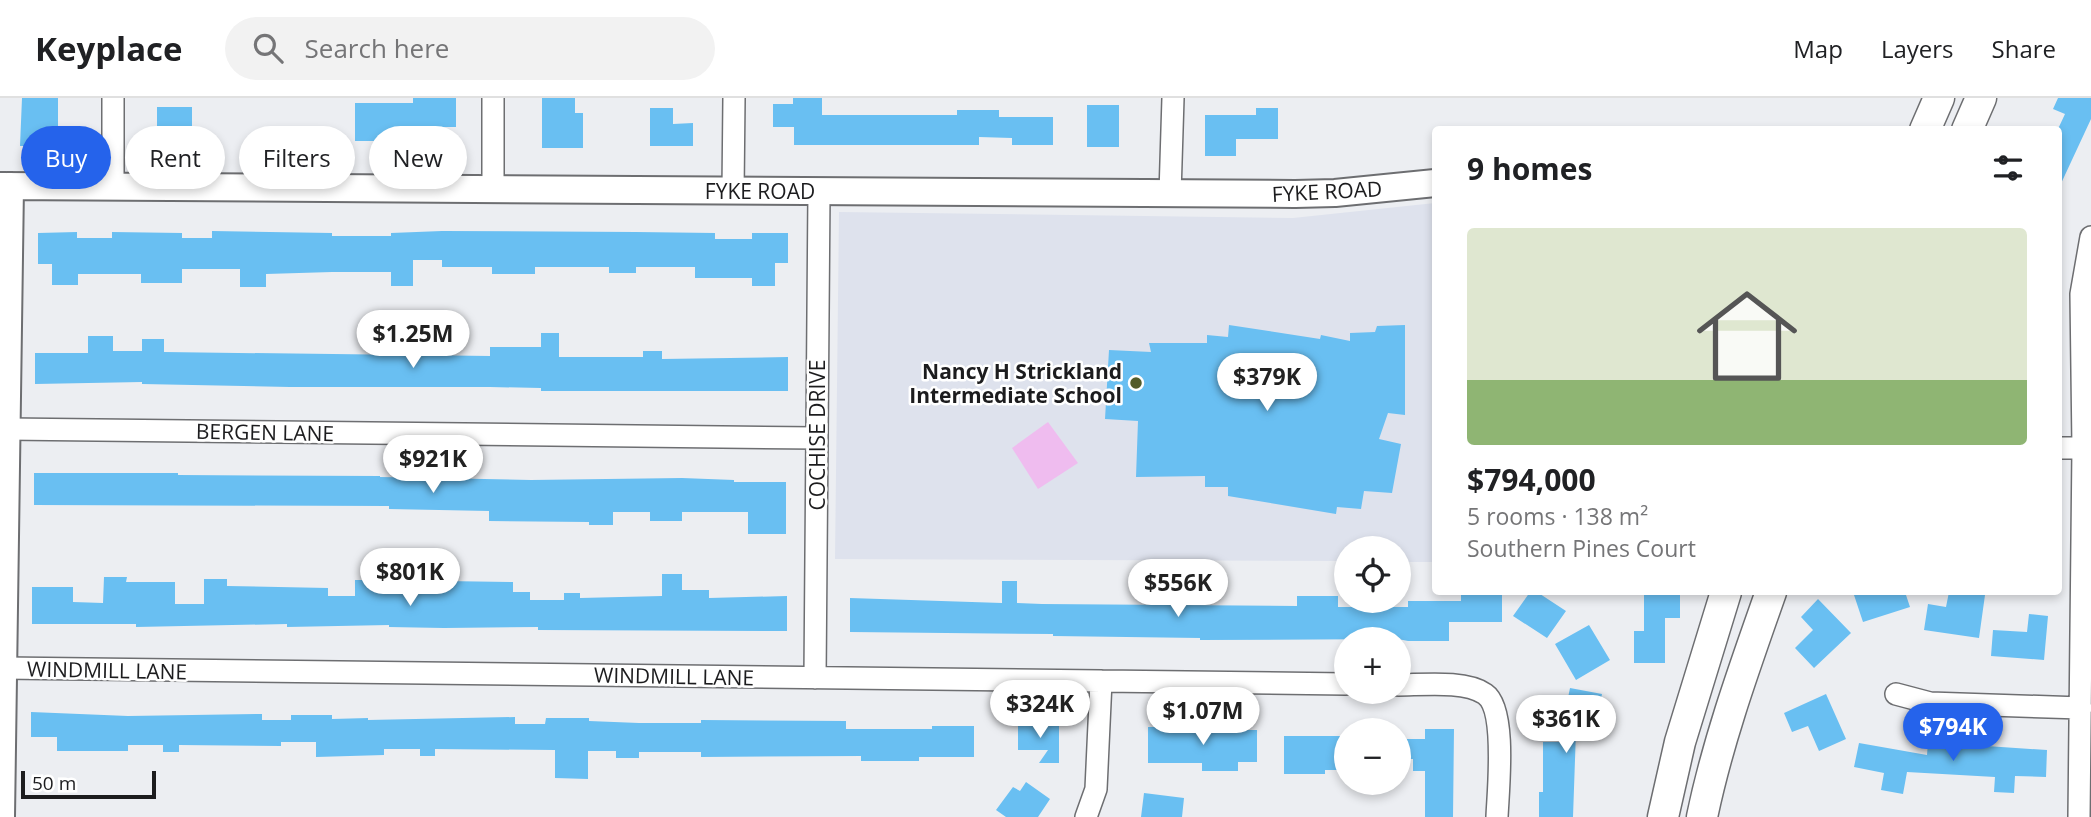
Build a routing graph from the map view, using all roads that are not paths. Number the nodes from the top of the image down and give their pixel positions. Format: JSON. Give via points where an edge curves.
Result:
{"nodes":[{"id":1,"x":113,"y":98,"type":"edge"},
{"id":2,"x":493,"y":98,"type":"edge"},
{"id":3,"x":734,"y":98,"type":"edge"},
{"id":4,"x":1173,"y":98,"type":"edge"},
{"id":5,"x":1939,"y":98,"type":"edge"},
{"id":6,"x":1981,"y":98,"type":"edge"},
{"id":7,"x":1928,"y":126,"type":"edge"},
{"id":8,"x":1969,"y":126,"type":"edge"},
{"id":9,"x":1432,"y":183,"type":"edge"},
{"id":10,"x":5,"y":186,"type":"edge"},
{"id":11,"x":113,"y":187,"type":"junction"},
{"id":12,"x":493,"y":190,"type":"junction"},
{"id":13,"x":733,"y":191,"type":"junction"},
{"id":14,"x":819,"y":192,"type":"junction"},
{"id":15,"x":1170,"y":194,"type":"junction"},
{"id":16,"x":2091,"y":236,"type":"edge"},
{"id":17,"x":6,"y":429,"type":"junction"},
{"id":18,"x":817,"y":438,"type":"junction"},
{"id":19,"x":2062,"y":448,"type":"edge"},
{"id":20,"x":2083,"y":448,"type":"junction"},
{"id":21,"x":1725,"y":595,"type":"edge"},
{"id":22,"x":1770,"y":595,"type":"edge"},
{"id":23,"x":3,"y":668,"type":"junction"},
{"id":24,"x":816,"y":678,"type":"junction"},
{"id":25,"x":1101,"y":681,"type":"junction"},
{"id":26,"x":1334,"y":684,"type":"edge"},
{"id":27,"x":1411,"y":685,"type":"edge"},
{"id":28,"x":1896,"y":694,"type":"dead end"},
{"id":29,"x":2081,"y":708,"type":"junction"},
{"id":30,"x":1,"y":817,"type":"edge"},
{"id":31,"x":1086,"y":817,"type":"edge"},
{"id":32,"x":1497,"y":817,"type":"edge"},
{"id":33,"x":1663,"y":817,"type":"edge"},
{"id":34,"x":1702,"y":817,"type":"edge"},
{"id":35,"x":2079,"y":817,"type":"edge"}],
"edges":[{"from":1,"to":11,"type":"street"},
{"from":2,"to":12,"type":"street"},
{"from":3,"to":13,"type":"street"},
{"from":4,"to":15,"type":"street"},
{"from":5,"to":7,"type":"main road"},
{"from":6,"to":8,"type":"main road"},
{"from":9,"to":15,"type":"street","name":"FYKE ROAD","via":[[1335,193]]},
{"from":10,"to":11,"type":"street","name":"FYKE ROAD"},
{"from":10,"to":17,"type":"street"},
{"from":11,"to":12,"type":"street","name":"FYKE ROAD"},
{"from":12,"to":13,"type":"street","name":"FYKE ROAD"},
{"from":13,"to":14,"type":"street","name":"FYKE ROAD"},
{"from":14,"to":15,"type":"street","name":"FYKE ROAD"},
{"from":14,"to":18,"type":"street","name":"COCHISE DRIVE"},
{"from":16,"to":20,"type":"street","via":[[2081,294]]},
{"from":17,"to":18,"type":"street","name":"BERGEN LANE"},
{"from":17,"to":23,"type":"street"},
{"from":18,"to":24,"type":"street","name":"COCHISE DRIVE"},
{"from":19,"to":20,"type":"street"},
{"from":20,"to":29,"type":"street"},
{"from":21,"to":33,"type":"main road","via":[[1680,743]]},
{"from":22,"to":34,"type":"main road","via":[[1732,701]]},
{"from":23,"to":24,"type":"street","name":"WINDMILL LANE"},
{"from":23,"to":30,"type":"street"},
{"from":24,"to":25,"type":"street","name":"WINDMILL LANE"},
{"from":25,"to":26,"type":"street","name":"WINDMILL LANE"},
{"from":25,"to":31,"type":"street","via":[[1096,789]]},
{"from":27,"to":32,"type":"street","via":[[1461,686],[1487,695],[1494,705],[1499,726]]},
{"from":28,"to":29,"type":"street","via":[[1930,703]]},
{"from":29,"to":35,"type":"street"}]}
